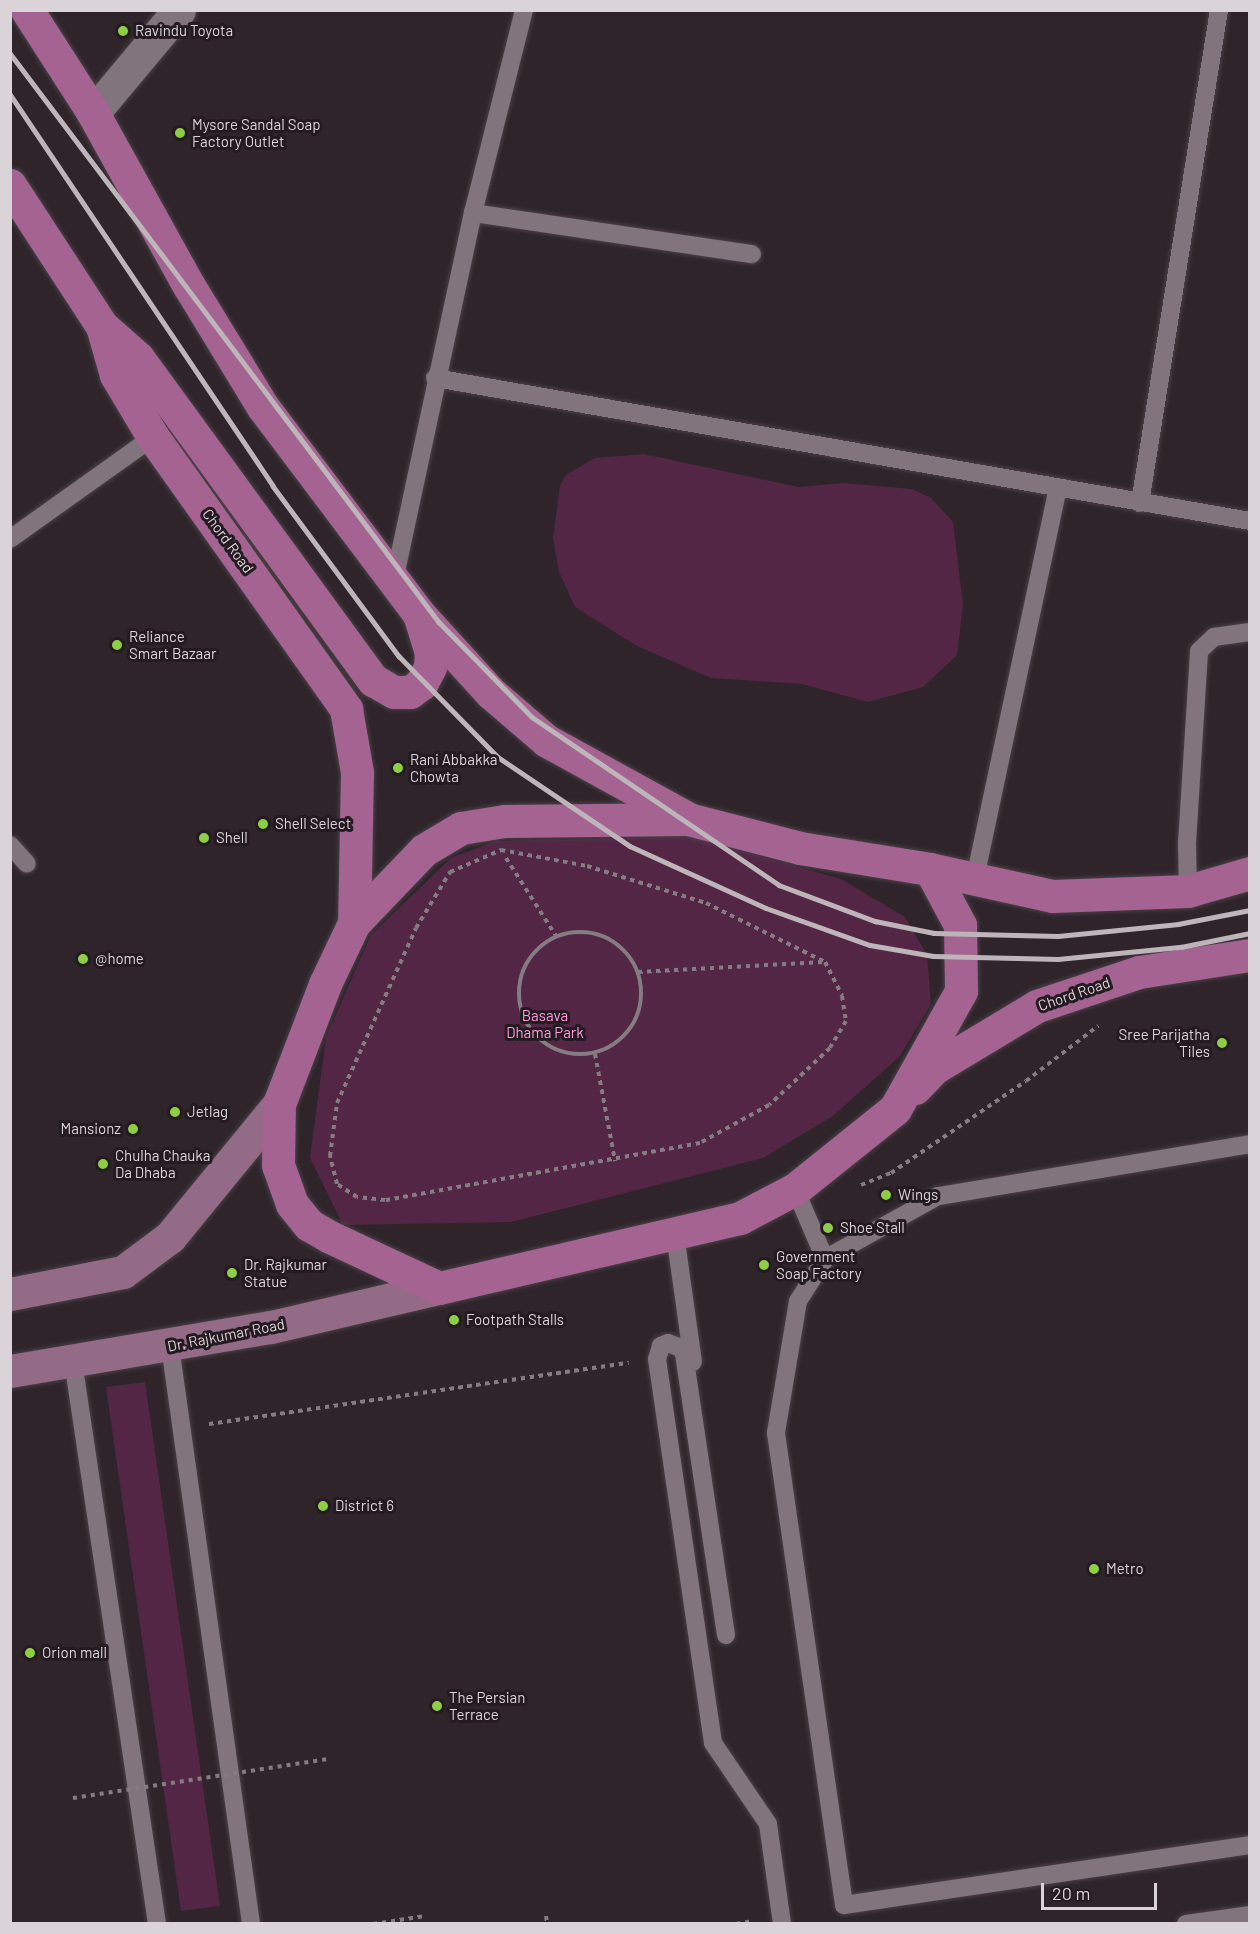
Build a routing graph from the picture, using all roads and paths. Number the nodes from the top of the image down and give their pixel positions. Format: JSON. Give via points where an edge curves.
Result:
{"nodes":[{"id":1,"x":179,"y":10,"type":"edge"},
{"id":2,"x":524,"y":10,"type":"edge"},
{"id":3,"x":1219,"y":10,"type":"edge"},
{"id":4,"x":28,"y":11,"type":"edge"},
{"id":5,"x":93,"y":113,"type":"junction"},
{"id":6,"x":11,"y":187,"type":"edge"},
{"id":7,"x":473,"y":213,"type":"junction"},
{"id":8,"x":752,"y":254,"type":"dead end"},
{"id":9,"x":102,"y":326,"type":"junction"},
{"id":10,"x":435,"y":378,"type":"junction"},
{"id":11,"x":153,"y":437,"type":"junction"},
{"id":12,"x":1058,"y":488,"type":"junction"},
{"id":13,"x":1140,"y":503,"type":"junction"},
{"id":14,"x":1250,"y":521,"type":"edge"},
{"id":15,"x":10,"y":539,"type":"edge"},
{"id":16,"x":394,"y":580,"type":"junction"},
{"id":17,"x":418,"y":613,"type":"junction"},
{"id":18,"x":1250,"y":632,"type":"edge"},
{"id":19,"x":688,"y":819,"type":"junction"},
{"id":20,"x":493,"y":837,"type":"junction"},
{"id":21,"x":10,"y":845,"type":"edge"},
{"id":22,"x":27,"y":864,"type":"dead end"},
{"id":23,"x":930,"y":869,"type":"junction"},
{"id":24,"x":1250,"y":873,"type":"edge"},
{"id":25,"x":975,"y":878,"type":"junction"},
{"id":26,"x":1188,"y":891,"type":"junction"},
{"id":27,"x":354,"y":923,"type":"junction"},
{"id":28,"x":556,"y":936,"type":"junction"},
{"id":29,"x":1250,"y":956,"type":"edge"},
{"id":30,"x":825,"y":962,"type":"junction"},
{"id":31,"x":638,"y":972,"type":"junction"},
{"id":32,"x":1106,"y":1021,"type":"dead end"},
{"id":33,"x":595,"y":1054,"type":"junction"},
{"id":34,"x":279,"y":1104,"type":"junction"},
{"id":35,"x":895,"y":1109,"type":"junction"},
{"id":36,"x":1250,"y":1144,"type":"edge"},
{"id":37,"x":615,"y":1161,"type":"junction"},
{"id":38,"x":891,"y":1173,"type":"dead end"},
{"id":39,"x":795,"y":1189,"type":"junction"},
{"id":40,"x":675,"y":1234,"type":"junction"},
{"id":41,"x":825,"y":1259,"type":"junction"},
{"id":42,"x":439,"y":1288,"type":"junction"},
{"id":43,"x":10,"y":1294,"type":"edge"},
{"id":44,"x":170,"y":1346,"type":"junction"},
{"id":45,"x":657,"y":1359,"type":"junction"},
{"id":46,"x":73,"y":1360,"type":"junction"},
{"id":47,"x":10,"y":1371,"type":"edge"},
{"id":48,"x":208,"y":1424,"type":"dead end"},
{"id":49,"x":328,"y":1759,"type":"dead end"},
{"id":50,"x":73,"y":1798,"type":"dead end"},
{"id":51,"x":1250,"y":1845,"type":"edge"},
{"id":52,"x":1250,"y":1915,"type":"edge"},
{"id":53,"x":425,"y":1916,"type":"dead end"},
{"id":54,"x":546,"y":1916,"type":"dead end"},
{"id":55,"x":157,"y":1923,"type":"edge"},
{"id":56,"x":248,"y":1923,"type":"edge"},
{"id":57,"x":373,"y":1923,"type":"edge"},
{"id":58,"x":547,"y":1923,"type":"edge"},
{"id":59,"x":782,"y":1923,"type":"edge"},
{"id":60,"x":1186,"y":1923,"type":"edge"}],
"edges":[{"from":1,"to":5,"type":"street"},
{"from":2,"to":7,"type":"lane"},
{"from":3,"to":13,"type":"lane"},
{"from":4,"to":5,"type":"main road"},
{"from":5,"to":16,"type":"main road","via":[[189,286],[263,407]]},
{"from":6,"to":9,"type":"main road","name":"Chord Road"},
{"from":7,"to":8,"type":"lane"},
{"from":7,"to":10,"type":"lane"},
{"from":9,"to":11,"type":"main road","name":"Chord Road","via":[[116,375]]},
{"from":9,"to":17,"type":"main road","via":[[138,358],[373,680],[394,692],[410,692],[421,684],[430,667],[430,653]]},
{"from":10,"to":12,"type":"lane"},
{"from":10,"to":16,"type":"lane"},
{"from":11,"to":15,"type":"lane"},
{"from":11,"to":27,"type":"main road","name":"Chord Road","via":[[346,709],[357,772]]},
{"from":12,"to":13,"type":"lane"},
{"from":12,"to":25,"type":"lane"},
{"from":13,"to":14,"type":"lane"},
{"from":16,"to":17,"type":"main road"},
{"from":17,"to":19,"type":"main road","via":[[491,693],[548,741]]},
{"from":18,"to":26,"type":"lane","via":[[1214,637],[1199,651],[1187,843]]},
{"from":19,"to":20,"type":"main road"},
{"from":19,"to":23,"type":"main road","via":[[800,848]]},
{"from":20,"to":27,"type":"main road","via":[[461,828],[424,850]]},
{"from":20,"to":28,"type":"path"},
{"from":20,"to":30,"type":"path","via":[[706,903]]},
{"from":20,"to":37,"type":"path","via":[[450,872],[416,928],[337,1103],[330,1156],[337,1184],[357,1197],[385,1200]]},
{"from":21,"to":22,"type":"lane"},
{"from":23,"to":25,"type":"main road"},
{"from":23,"to":35,"type":"main road","via":[[960,925],[962,991]]},
{"from":24,"to":26,"type":"main road"},
{"from":25,"to":26,"type":"main road","via":[[1053,896]]},
{"from":27,"to":34,"type":"main road","via":[[303,1035]]},
{"from":28,"to":31,"type":"path","via":[[575,932],[603,936],[628,954]]},
{"from":28,"to":33,"type":"path","via":[[527,962],[520,981],[525,1020],[537,1036],[554,1048],[574,1055]]},
{"from":29,"to":35,"type":"main road","name":"Chord Road","via":[[1139,972],[1037,1006],[934,1068]]},
{"from":30,"to":31,"type":"path"},
{"from":30,"to":37,"type":"path","via":[[842,996],[846,1021],[830,1048],[769,1105],[700,1143]]},
{"from":31,"to":33,"type":"path","via":[[642,993],[634,1022],[613,1045]]},
{"from":32,"to":38,"type":"path"},
{"from":33,"to":37,"type":"path"},
{"from":34,"to":42,"type":"main road","via":[[278,1165],[291,1204],[309,1225]]},
{"from":34,"to":43,"type":"main road","via":[[170,1237],[123,1272]]},
{"from":35,"to":39,"type":"main road"},
{"from":36,"to":41,"type":"lane","via":[[938,1196]]},
{"from":39,"to":40,"type":"main road","via":[[740,1218]]},
{"from":39,"to":41,"type":"lane"},
{"from":40,"to":42,"type":"main road"},
{"from":40,"to":45,"type":"lane","via":[[731,1635],[684,1353],[681,1347],[668,1343],[661,1346]]},
{"from":41,"to":51,"type":"lane","via":[[798,1302],[776,1433],[844,1905]]},
{"from":42,"to":44,"type":"main road","name":"Dr. Rajkumar Road"},
{"from":44,"to":46,"type":"main road","name":"Dr. Rajkumar Road"},
{"from":44,"to":56,"type":"lane"},
{"from":45,"to":48,"type":"path"},
{"from":45,"to":59,"type":"lane","via":[[713,1743],[768,1824]]},
{"from":46,"to":47,"type":"main road","name":"Dr. Rajkumar Road"},
{"from":46,"to":55,"type":"lane"},
{"from":49,"to":50,"type":"path","bridge":true},
{"from":52,"to":60,"type":"lane"},
{"from":53,"to":57,"type":"path"},
{"from":54,"to":58,"type":"path"}]}
